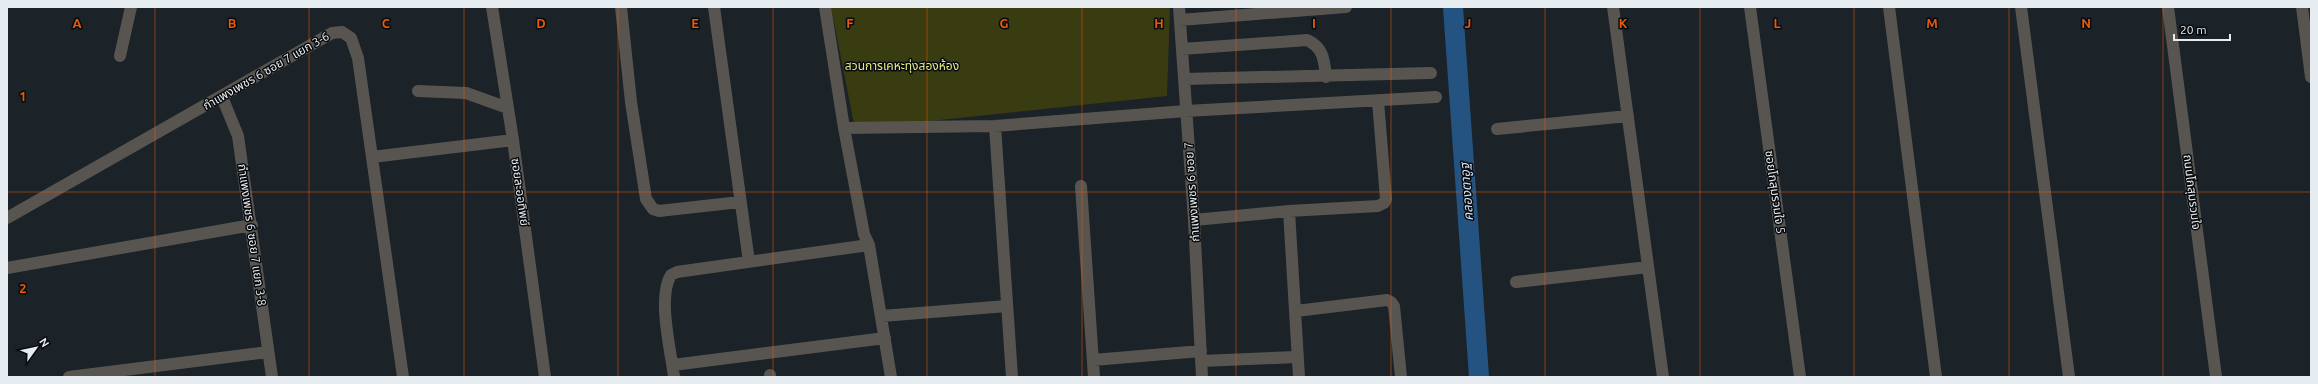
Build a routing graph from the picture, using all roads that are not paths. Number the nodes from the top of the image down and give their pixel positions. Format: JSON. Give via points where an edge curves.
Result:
{"nodes":[{"id":1,"x":132,"y":7,"type":"edge"},
{"id":2,"x":492,"y":7,"type":"edge"},
{"id":3,"x":621,"y":7,"type":"edge"},
{"id":4,"x":714,"y":7,"type":"edge"},
{"id":5,"x":825,"y":7,"type":"edge"},
{"id":6,"x":1179,"y":7,"type":"edge"},
{"id":7,"x":1345,"y":7,"type":"edge"},
{"id":8,"x":1613,"y":7,"type":"edge"},
{"id":9,"x":1750,"y":7,"type":"edge"},
{"id":10,"x":1889,"y":7,"type":"edge"},
{"id":11,"x":2021,"y":7,"type":"edge"},
{"id":12,"x":2168,"y":7,"type":"edge"},
{"id":13,"x":2302,"y":7,"type":"edge"},
{"id":14,"x":1180,"y":20,"type":"junction"},
{"id":15,"x":1182,"y":49,"type":"junction"},
{"id":16,"x":120,"y":56,"type":"dead end"},
{"id":17,"x":1431,"y":73,"type":"dead end"},
{"id":18,"x":1326,"y":77,"type":"junction"},
{"id":19,"x":2311,"y":77,"type":"edge"},
{"id":20,"x":1184,"y":79,"type":"junction"},
{"id":21,"x":418,"y":91,"type":"dead end"},
{"id":22,"x":222,"y":97,"type":"junction"},
{"id":23,"x":1436,"y":97,"type":"dead end"},
{"id":24,"x":1378,"y":101,"type":"junction"},
{"id":25,"x":508,"y":108,"type":"junction"},
{"id":26,"x":1186,"y":111,"type":"junction"},
{"id":27,"x":1628,"y":116,"type":"junction"},
{"id":28,"x":995,"y":126,"type":"junction"},
{"id":29,"x":844,"y":128,"type":"junction"},
{"id":30,"x":1497,"y":129,"type":"dead end"},
{"id":31,"x":513,"y":140,"type":"junction"},
{"id":32,"x":372,"y":157,"type":"junction"},
{"id":33,"x":1082,"y":186,"type":"dead end"},
{"id":34,"x":740,"y":202,"type":"junction"},
{"id":35,"x":1289,"y":211,"type":"junction"},
{"id":36,"x":7,"y":218,"type":"edge"},
{"id":37,"x":1194,"y":220,"type":"junction"},
{"id":38,"x":252,"y":225,"type":"junction"},
{"id":39,"x":869,"y":245,"type":"junction"},
{"id":40,"x":749,"y":262,"type":"junction"},
{"id":41,"x":1648,"y":267,"type":"junction"},
{"id":42,"x":7,"y":268,"type":"edge"},
{"id":43,"x":1516,"y":282,"type":"dead end"},
{"id":44,"x":1007,"y":306,"type":"junction"},
{"id":45,"x":1296,"y":311,"type":"junction"},
{"id":46,"x":882,"y":316,"type":"junction"},
{"id":47,"x":885,"y":338,"type":"junction"},
{"id":48,"x":268,"y":352,"type":"junction"},
{"id":49,"x":1201,"y":356,"type":"junction"},
{"id":50,"x":1297,"y":357,"type":"junction"},
{"id":51,"x":1093,"y":360,"type":"junction"},
{"id":52,"x":673,"y":371,"type":"edge"},
{"id":53,"x":69,"y":377,"type":"edge"},
{"id":54,"x":272,"y":377,"type":"edge"},
{"id":55,"x":403,"y":377,"type":"edge"},
{"id":56,"x":545,"y":377,"type":"edge"},
{"id":57,"x":891,"y":377,"type":"edge"},
{"id":58,"x":1012,"y":377,"type":"edge"},
{"id":59,"x":1094,"y":377,"type":"edge"},
{"id":60,"x":1202,"y":377,"type":"edge"},
{"id":61,"x":1299,"y":377,"type":"edge"},
{"id":62,"x":1401,"y":377,"type":"edge"},
{"id":63,"x":1663,"y":377,"type":"edge"},
{"id":64,"x":1800,"y":377,"type":"edge"},
{"id":65,"x":1936,"y":377,"type":"edge"},
{"id":66,"x":2069,"y":377,"type":"edge"},
{"id":67,"x":2216,"y":377,"type":"edge"}],
"edges":[{"from":1,"to":16,"type":"street"},
{"from":2,"to":25,"type":"street","name":"ซอยละออทิพย์"},
{"from":3,"to":34,"type":"street","via":[[631,102],[646,199],[659,211]]},
{"from":4,"to":34,"type":"street"},
{"from":5,"to":29,"type":"street"},
{"from":6,"to":14,"type":"street","name":"กำแพงเพชร 6 ซอย 7"},
{"from":7,"to":14,"type":"street"},
{"from":8,"to":27,"type":"street"},
{"from":9,"to":64,"type":"street","name":"ซอยโกสุมรวมใจ 5"},
{"from":10,"to":65,"type":"street"},
{"from":11,"to":66,"type":"street"},
{"from":12,"to":67,"type":"street","name":"ถนนโกสุมรวมใจ"},
{"from":13,"to":19,"type":"street"},
{"from":14,"to":15,"type":"street","name":"กำแพงเพชร 6 ซอย 7"},
{"from":15,"to":18,"type":"street","via":[[1307,40],[1323,52]]},
{"from":15,"to":20,"type":"street","name":"กำแพงเพชร 6 ซอย 7"},
{"from":17,"to":18,"type":"street"},
{"from":18,"to":20,"type":"street"},
{"from":20,"to":26,"type":"street","name":"กำแพงเพชร 6 ซอย 7"},
{"from":21,"to":25,"type":"street","via":[[466,93]]},
{"from":22,"to":32,"type":"street","name":"กำแพงเพชร 6 ซอย 7 แยก 3-6","via":[[332,33],[342,32],[351,38],[356,47]]},
{"from":22,"to":36,"type":"street","name":"กำแพงเพชร 6 ซอย 7 แยก 3-6"},
{"from":22,"to":38,"type":"street","name":"กำแพงเพชร 6 ซอย 7 แยก 3-8","via":[[238,136]]},
{"from":23,"to":24,"type":"street"},
{"from":24,"to":26,"type":"street"},
{"from":24,"to":35,"type":"street","via":[[1386,199],[1384,203],[1378,206]]},
{"from":25,"to":31,"type":"street","name":"ซอยละออทิพย์"},
{"from":26,"to":28,"type":"street"},
{"from":26,"to":37,"type":"street","name":"กำแพงเพชร 6 ซอย 7"},
{"from":27,"to":30,"type":"street"},
{"from":27,"to":41,"type":"street"},
{"from":28,"to":29,"type":"street"},
{"from":28,"to":44,"type":"street"},
{"from":29,"to":39,"type":"street","via":[[864,234]]},
{"from":31,"to":32,"type":"street"},
{"from":31,"to":56,"type":"street","name":"ซอยละออทิพย์"},
{"from":32,"to":55,"type":"street","name":"กำแพงเพชร 6 ซอย 7 แยก 3-6"},
{"from":33,"to":51,"type":"street"},
{"from":34,"to":40,"type":"street"},
{"from":35,"to":37,"type":"street"},
{"from":35,"to":45,"type":"street"},
{"from":37,"to":49,"type":"street","name":"กำแพงเพชร 6 ซอย 7"},
{"from":38,"to":42,"type":"street"},
{"from":38,"to":48,"type":"street","name":"กำแพงเพชร 6 ซอย 7 แยก 3-8"},
{"from":39,"to":40,"type":"street"},
{"from":39,"to":46,"type":"street"},
{"from":40,"to":52,"type":"street","via":[[671,275],[665,292],[665,309]]},
{"from":41,"to":43,"type":"street"},
{"from":41,"to":63,"type":"street"},
{"from":44,"to":46,"type":"street"},
{"from":44,"to":58,"type":"street"},
{"from":45,"to":50,"type":"street"},
{"from":45,"to":62,"type":"street","via":[[1387,300],[1391,302],[1394,306]]},
{"from":46,"to":47,"type":"street"},
{"from":47,"to":52,"type":"street"},
{"from":47,"to":57,"type":"street"},
{"from":48,"to":53,"type":"street"},
{"from":48,"to":54,"type":"street","name":"กำแพงเพชร 6 ซอย 7 แยก 3-8"},
{"from":49,"to":50,"type":"street"},
{"from":49,"to":51,"type":"street"},
{"from":49,"to":60,"type":"street","name":"กำแพงเพชร 6 ซอย 7"},
{"from":50,"to":61,"type":"street"},
{"from":51,"to":59,"type":"street"}]}
